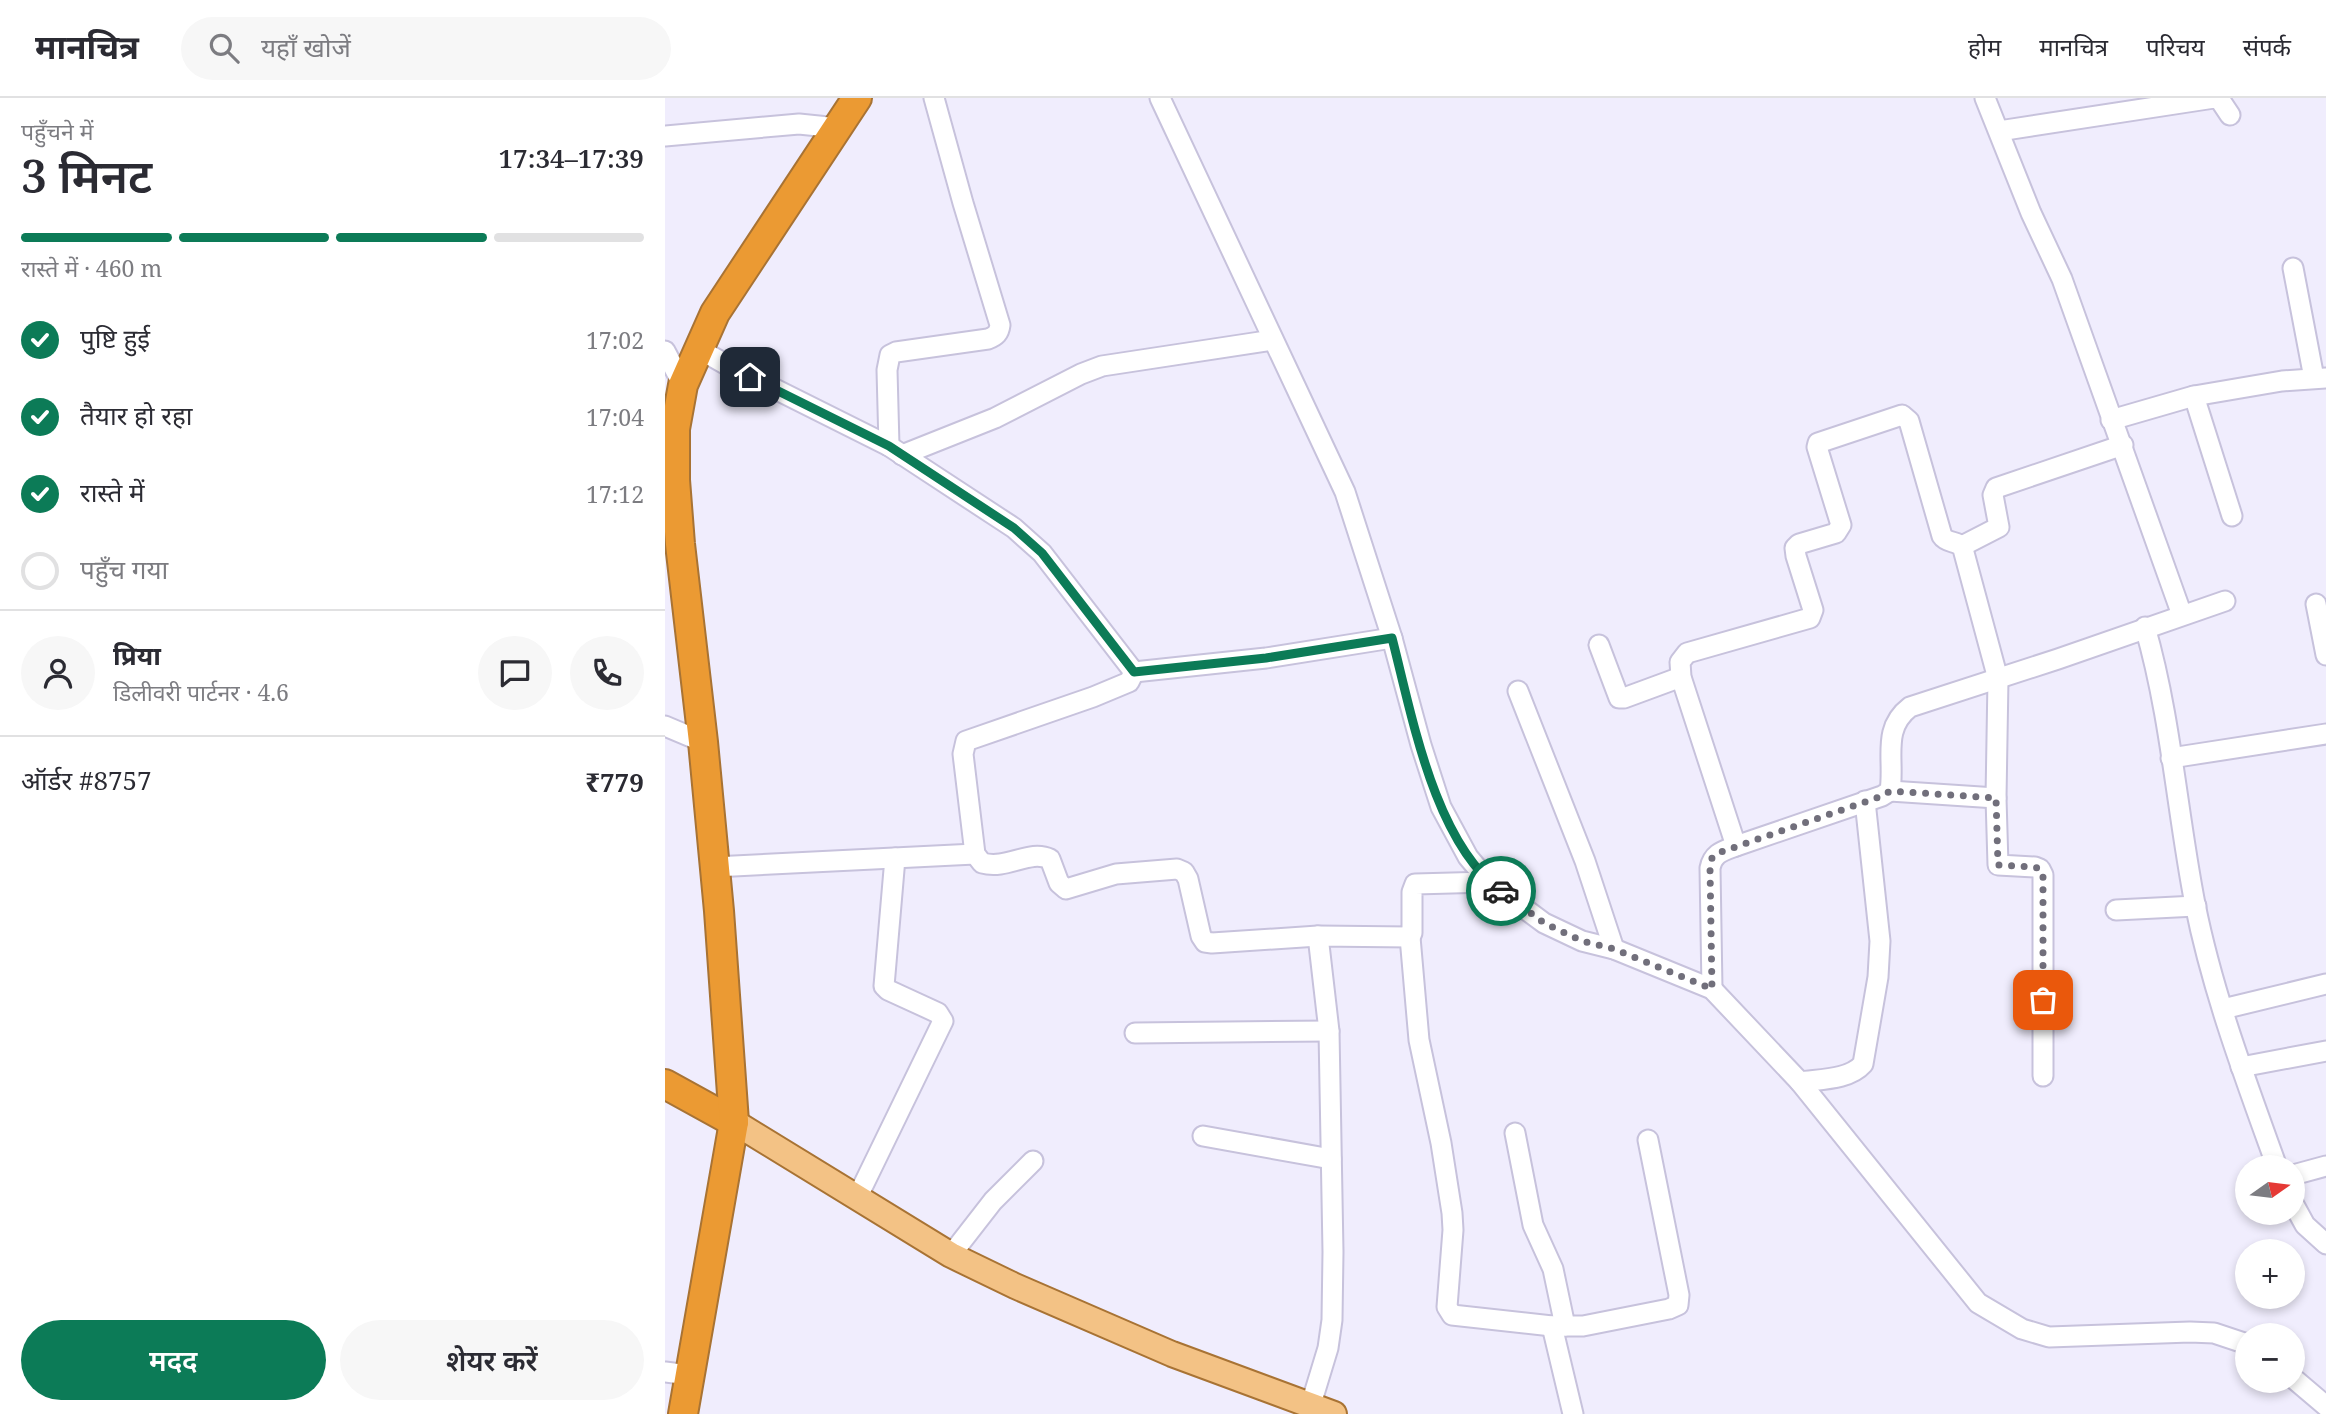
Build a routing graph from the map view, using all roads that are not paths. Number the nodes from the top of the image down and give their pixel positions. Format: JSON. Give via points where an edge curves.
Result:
{"nodes":[{"id":1,"x":857,"y":98,"type":"edge"},
{"id":2,"x":934,"y":98,"type":"edge"},
{"id":3,"x":1160,"y":98,"type":"edge"},
{"id":4,"x":1985,"y":98,"type":"edge"},
{"id":5,"x":2197,"y":99,"type":"edge"},
{"id":6,"x":2230,"y":115,"type":"dead end"},
{"id":7,"x":838,"y":128,"type":"junction"},
{"id":8,"x":1999,"y":131,"type":"junction"},
{"id":9,"x":665,"y":136,"type":"edge"},
{"id":10,"x":2293,"y":268,"type":"dead end"},
{"id":11,"x":1273,"y":340,"type":"junction"},
{"id":12,"x":698,"y":348,"type":"junction"},
{"id":13,"x":665,"y":351,"type":"edge"},
{"id":14,"x":2320,"y":378,"type":"edge"},
{"id":15,"x":683,"y":385,"type":"junction"},
{"id":16,"x":2194,"y":396,"type":"junction"},
{"id":17,"x":2111,"y":420,"type":"junction"},
{"id":18,"x":2123,"y":445,"type":"junction"},
{"id":19,"x":895,"y":450,"type":"junction"},
{"id":20,"x":2232,"y":516,"type":"dead end"},
{"id":21,"x":1962,"y":546,"type":"junction"},
{"id":22,"x":2225,"y":601,"type":"dead end"},
{"id":23,"x":2316,"y":604,"type":"dead end"},
{"id":24,"x":2182,"y":615,"type":"junction"},
{"id":25,"x":2145,"y":627,"type":"junction"},
{"id":26,"x":1392,"y":638,"type":"junction"},
{"id":27,"x":1599,"y":645,"type":"dead end"},
{"id":28,"x":2326,"y":655,"type":"edge"},
{"id":29,"x":1134,"y":672,"type":"junction"},
{"id":30,"x":1681,"y":677,"type":"junction"},
{"id":31,"x":1998,"y":679,"type":"junction"},
{"id":32,"x":1518,"y":691,"type":"dead end"},
{"id":33,"x":665,"y":726,"type":"edge"},
{"id":34,"x":2326,"y":734,"type":"edge"},
{"id":35,"x":703,"y":742,"type":"junction"},
{"id":36,"x":2171,"y":758,"type":"junction"},
{"id":37,"x":1890,"y":791,"type":"junction"},
{"id":38,"x":1996,"y":798,"type":"junction"},
{"id":39,"x":1865,"y":800,"type":"junction"},
{"id":40,"x":1736,"y":846,"type":"junction"},
{"id":41,"x":975,"y":854,"type":"junction"},
{"id":42,"x":895,"y":858,"type":"junction"},
{"id":43,"x":715,"y":867,"type":"junction"},
{"id":44,"x":1489,"y":882,"type":"junction"},
{"id":45,"x":2196,"y":906,"type":"junction"},
{"id":46,"x":2116,"y":910,"type":"dead end"},
{"id":47,"x":1318,"y":936,"type":"junction"},
{"id":48,"x":1410,"y":937,"type":"junction"},
{"id":49,"x":1614,"y":949,"type":"junction"},
{"id":50,"x":2326,"y":984,"type":"edge"},
{"id":51,"x":1712,"y":989,"type":"junction"},
{"id":52,"x":2223,"y":1009,"type":"junction"},
{"id":53,"x":1329,"y":1031,"type":"junction"},
{"id":54,"x":1135,"y":1033,"type":"dead end"},
{"id":55,"x":2326,"y":1051,"type":"edge"},
{"id":56,"x":2241,"y":1067,"type":"junction"},
{"id":57,"x":2043,"y":1076,"type":"dead end"},
{"id":58,"x":1800,"y":1082,"type":"junction"},
{"id":59,"x":665,"y":1084,"type":"edge"},
{"id":60,"x":734,"y":1122,"type":"junction"},
{"id":61,"x":1515,"y":1133,"type":"dead end"},
{"id":62,"x":1203,"y":1136,"type":"dead end"},
{"id":63,"x":1648,"y":1140,"type":"dead end"},
{"id":64,"x":2273,"y":1155,"type":"edge"},
{"id":65,"x":1331,"y":1159,"type":"junction"},
{"id":66,"x":1033,"y":1161,"type":"dead end"},
{"id":67,"x":2326,"y":1166,"type":"edge"},
{"id":68,"x":2305,"y":1172,"type":"edge"},
{"id":69,"x":857,"y":1198,"type":"junction"},
{"id":70,"x":2305,"y":1225,"type":"edge"},
{"id":71,"x":2326,"y":1244,"type":"edge"},
{"id":72,"x":951,"y":1255,"type":"junction"},
{"id":73,"x":1558,"y":1326,"type":"junction"},
{"id":74,"x":2235,"y":1340,"type":"edge"},
{"id":75,"x":677,"y":1373,"type":"edge"},
{"id":76,"x":2305,"y":1388,"type":"edge"},
{"id":77,"x":2326,"y":1406,"type":"edge"},
{"id":78,"x":1327,"y":1411,"type":"edge"},
{"id":79,"x":683,"y":1414,"type":"edge"},
{"id":80,"x":1573,"y":1414,"type":"edge"}],
"edges":[{"from":1,"to":7,"type":"highway"},
{"from":2,"to":19,"type":"street","via":[[1000,325],[995,337],[988,339],[890,355],[887,370]]},
{"from":3,"to":11,"type":"street"},
{"from":4,"to":8,"type":"street"},
{"from":5,"to":6,"type":"street","via":[[2220,100]]},
{"from":5,"to":8,"type":"street"},
{"from":7,"to":9,"type":"street","via":[[799,124]]},
{"from":7,"to":12,"type":"highway","via":[[715,313]]},
{"from":8,"to":17,"type":"street","via":[[2062,279]]},
{"from":10,"to":14,"type":"street"},
{"from":11,"to":19,"type":"street","via":[[1102,366],[995,418]]},
{"from":11,"to":26,"type":"street","via":[[1345,492]]},
{"from":12,"to":15,"type":"highway"},
{"from":12,"to":19,"type":"street"},
{"from":13,"to":15,"type":"street"},
{"from":14,"to":16,"type":"street"},
{"from":15,"to":35,"type":"highway","via":[[675,429],[675,480]]},
{"from":16,"to":17,"type":"street"},
{"from":16,"to":20,"type":"street"},
{"from":17,"to":18,"type":"street"},
{"from":18,"to":21,"type":"street","via":[[1999,486],[1993,495],[1999,527]]},
{"from":18,"to":24,"type":"street"},
{"from":19,"to":29,"type":"street","via":[[1014,528],[1042,553]]},
{"from":21,"to":30,"type":"street","via":[[1942,536],[1906,417],[1820,441],[1817,447],[1841,525],[1836,533],[1795,548],[1813,615],[1687,653],[1680,662]]},
{"from":21,"to":31,"type":"street"},
{"from":22,"to":24,"type":"street"},
{"from":23,"to":28,"type":"street"},
{"from":24,"to":25,"type":"street"},
{"from":25,"to":31,"type":"street"},
{"from":25,"to":36,"type":"street"},
{"from":26,"to":29,"type":"street"},
{"from":26,"to":44,"type":"street","via":[[1441,807],[1468,857]]},
{"from":27,"to":30,"type":"street","via":[[1619,698]]},
{"from":29,"to":41,"type":"street","via":[[1129,682],[1093,698],[966,741],[963,754]]},
{"from":30,"to":40,"type":"street"},
{"from":31,"to":37,"type":"street","via":[[1910,707],[1898,716],[1891,731]]},
{"from":31,"to":38,"type":"street"},
{"from":32,"to":49,"type":"street","via":[[1585,861]]},
{"from":33,"to":35,"type":"street"},
{"from":34,"to":36,"type":"street"},
{"from":35,"to":43,"type":"highway"},
{"from":36,"to":45,"type":"street"},
{"from":37,"to":38,"type":"street"},
{"from":37,"to":39,"type":"street"},
{"from":38,"to":57,"type":"street","via":[[1998,865],[2035,867],[2043,875]]},
{"from":39,"to":40,"type":"street"},
{"from":39,"to":58,"type":"street","via":[[1880,941],[1863,1064],[1835,1077]]},
{"from":40,"to":51,"type":"street","via":[[1712,858],[1710,868]]},
{"from":41,"to":42,"type":"street"},
{"from":41,"to":47,"type":"street","via":[[982,863],[1002,866],[1042,855],[1050,859],[1066,889],[1116,874],[1177,869],[1188,878],[1205,942]]},
{"from":42,"to":43,"type":"street"},
{"from":42,"to":69,"type":"street","via":[[884,986],[939,1013],[943,1021]]},
{"from":43,"to":60,"type":"highway"},
{"from":44,"to":48,"type":"street","via":[[1412,886]]},
{"from":44,"to":49,"type":"street","via":[[1544,923],[1582,941]]},
{"from":45,"to":46,"type":"street"},
{"from":45,"to":52,"type":"street"},
{"from":47,"to":48,"type":"street"},
{"from":47,"to":53,"type":"street"},
{"from":48,"to":73,"type":"street","via":[[1419,1040],[1452,1213],[1447,1307],[1458,1317]]},
{"from":49,"to":51,"type":"street"},
{"from":50,"to":52,"type":"street"},
{"from":51,"to":58,"type":"street"},
{"from":52,"to":56,"type":"street"},
{"from":53,"to":54,"type":"street"},
{"from":53,"to":65,"type":"street"},
{"from":55,"to":56,"type":"street"},
{"from":56,"to":64,"type":"street"},
{"from":58,"to":74,"type":"street","via":[[1978,1303],[2022,1329],[2049,1337],[2190,1332]]},
{"from":59,"to":60,"type":"highway"},
{"from":60,"to":69,"type":"main road"},
{"from":60,"to":75,"type":"highway"},
{"from":61,"to":73,"type":"street","via":[[1532,1225],[1553,1269]]},
{"from":62,"to":65,"type":"street"},
{"from":63,"to":73,"type":"street","via":[[1678,1305],[1600,1323]]},
{"from":65,"to":78,"type":"street","via":[[1332,1320]]},
{"from":66,"to":72,"type":"street"},
{"from":67,"to":68,"type":"street"},
{"from":69,"to":72,"type":"main road"},
{"from":70,"to":71,"type":"street"},
{"from":72,"to":78,"type":"main road","via":[[1172,1354]]},
{"from":73,"to":80,"type":"street"},
{"from":75,"to":79,"type":"highway"},
{"from":76,"to":77,"type":"street"}]}
